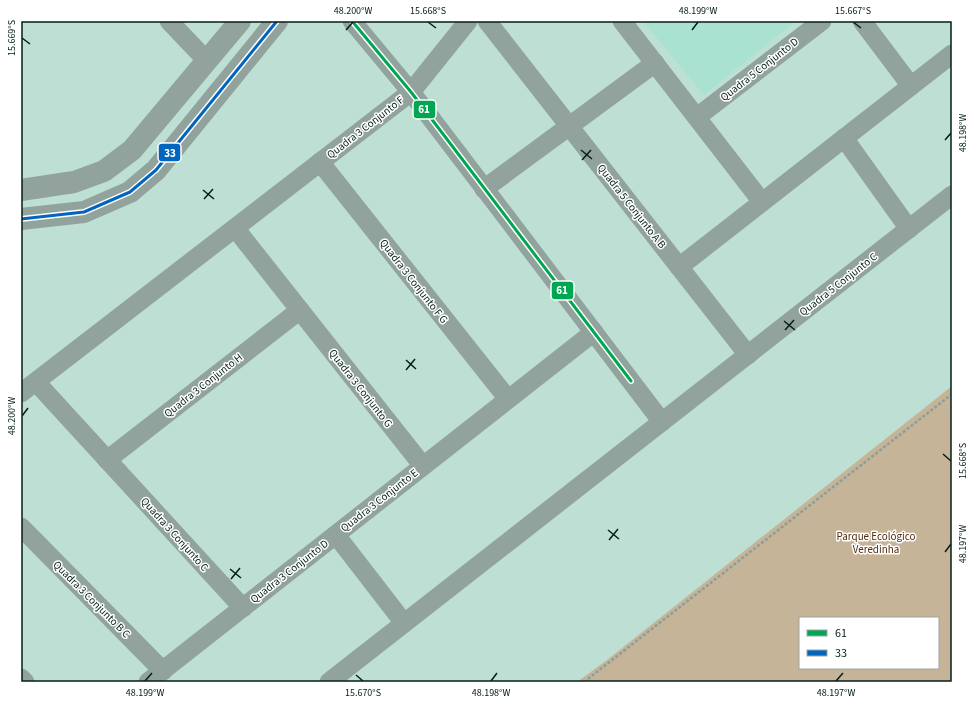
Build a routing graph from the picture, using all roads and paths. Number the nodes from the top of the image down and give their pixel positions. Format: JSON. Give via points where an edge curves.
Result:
{"nodes":[{"id":1,"x":169,"y":21,"type":"edge"},
{"id":2,"x":240,"y":21,"type":"edge"},
{"id":3,"x":277,"y":21,"type":"edge"},
{"id":4,"x":352,"y":21,"type":"edge"},
{"id":5,"x":468,"y":21,"type":"edge"},
{"id":6,"x":487,"y":21,"type":"edge"},
{"id":7,"x":622,"y":21,"type":"edge"},
{"id":8,"x":822,"y":21,"type":"edge"},
{"id":9,"x":862,"y":21,"type":"edge"},
{"id":10,"x":952,"y":54,"type":"edge"},
{"id":11,"x":207,"y":61,"type":"junction"},
{"id":12,"x":655,"y":63,"type":"junction"},
{"id":13,"x":911,"y":86,"type":"junction"},
{"id":14,"x":410,"y":92,"type":"junction"},
{"id":15,"x":697,"y":117,"type":"junction"},
{"id":16,"x":570,"y":126,"type":"junction"},
{"id":17,"x":844,"y":138,"type":"junction"},
{"id":18,"x":320,"y":162,"type":"junction"},
{"id":19,"x":484,"y":189,"type":"junction"},
{"id":20,"x":21,"y":190,"type":"edge"},
{"id":21,"x":952,"y":195,"type":"edge"},
{"id":22,"x":762,"y":202,"type":"junction"},
{"id":23,"x":21,"y":219,"type":"edge"},
{"id":24,"x":235,"y":228,"type":"junction"},
{"id":25,"x":909,"y":229,"type":"junction"},
{"id":26,"x":679,"y":267,"type":"junction"},
{"id":27,"x":300,"y":310,"type":"junction"},
{"id":28,"x":594,"y":332,"type":"junction"},
{"id":29,"x":748,"y":355,"type":"junction"},
{"id":30,"x":36,"y":382,"type":"junction"},
{"id":31,"x":21,"y":393,"type":"edge"},
{"id":32,"x":952,"y":394,"type":"edge"},
{"id":33,"x":508,"y":399,"type":"junction"},
{"id":34,"x":662,"y":422,"type":"junction"},
{"id":35,"x":107,"y":460,"type":"junction"},
{"id":36,"x":423,"y":466,"type":"junction"},
{"id":37,"x":21,"y":527,"type":"edge"},
{"id":38,"x":336,"y":535,"type":"junction"},
{"id":39,"x":242,"y":608,"type":"junction"},
{"id":40,"x":404,"y":623,"type":"junction"},
{"id":41,"x":155,"y":676,"type":"edge"},
{"id":42,"x":21,"y":678,"type":"edge"},
{"id":43,"x":25,"y":682,"type":"edge"},
{"id":44,"x":329,"y":682,"type":"edge"},
{"id":45,"x":584,"y":682,"type":"edge"}],
"edges":[{"from":1,"to":11,"type":"street"},
{"from":2,"to":11,"type":"street"},
{"from":3,"to":23,"type":"street","via":[[156,170],[130,192],[84,212]]},
{"from":4,"to":14,"type":"street"},
{"from":5,"to":14,"type":"street","name":"Quadra 3 Conjunto F"},
{"from":6,"to":16,"type":"street","name":"Quadra 5 Conjunto A B"},
{"from":7,"to":12,"type":"street"},
{"from":8,"to":15,"type":"street","name":"Quadra 5 Conjunto D"},
{"from":9,"to":13,"type":"street"},
{"from":10,"to":13,"type":"street"},
{"from":11,"to":20,"type":"street","via":[[132,150],[104,170],[74,182]]},
{"from":12,"to":15,"type":"street"},
{"from":12,"to":16,"type":"street"},
{"from":13,"to":17,"type":"street"},
{"from":14,"to":18,"type":"street","name":"Quadra 3 Conjunto F"},
{"from":14,"to":19,"type":"street"},
{"from":15,"to":22,"type":"street"},
{"from":16,"to":19,"type":"street"},
{"from":16,"to":26,"type":"street","name":"Quadra 5 Conjunto A B"},
{"from":17,"to":22,"type":"street"},
{"from":17,"to":25,"type":"street"},
{"from":18,"to":24,"type":"street"},
{"from":18,"to":33,"type":"street","name":"Quadra 3 Conjunto F G"},
{"from":19,"to":28,"type":"street"},
{"from":21,"to":25,"type":"street","name":"Quadra 5 Conjunto C"},
{"from":22,"to":26,"type":"street"},
{"from":24,"to":27,"type":"street","name":"Quadra 3 Conjunto G"},
{"from":24,"to":30,"type":"street"},
{"from":25,"to":29,"type":"street","name":"Quadra 5 Conjunto C"},
{"from":26,"to":29,"type":"street","name":"Quadra 5 Conjunto A B"},
{"from":27,"to":35,"type":"street","name":"Quadra 3 Conjunto H"},
{"from":27,"to":36,"type":"street","name":"Quadra 3 Conjunto G"},
{"from":28,"to":33,"type":"street","name":"Quadra 3 Conjunto E"},
{"from":28,"to":34,"type":"street"},
{"from":29,"to":34,"type":"street","name":"Quadra 5 Conjunto C"},
{"from":30,"to":31,"type":"street"},
{"from":30,"to":35,"type":"street","name":"Quadra 3 Conjunto C"},
{"from":32,"to":45,"type":"path"},
{"from":33,"to":36,"type":"street","name":"Quadra 3 Conjunto E"},
{"from":34,"to":40,"type":"street","name":"Quadra 5 Conjunto C"},
{"from":35,"to":39,"type":"street","name":"Quadra 3 Conjunto C"},
{"from":36,"to":38,"type":"street","name":"Quadra 3 Conjunto E"},
{"from":37,"to":41,"type":"street","name":"Quadra 3 Conjunto B C"},
{"from":38,"to":39,"type":"street","name":"Quadra 3 Conjunto D"},
{"from":38,"to":40,"type":"street"},
{"from":39,"to":41,"type":"street","name":"Quadra 3 Conjunto D"},
{"from":40,"to":44,"type":"street","name":"Quadra 5 Conjunto C"},
{"from":42,"to":43,"type":"street"}]}
